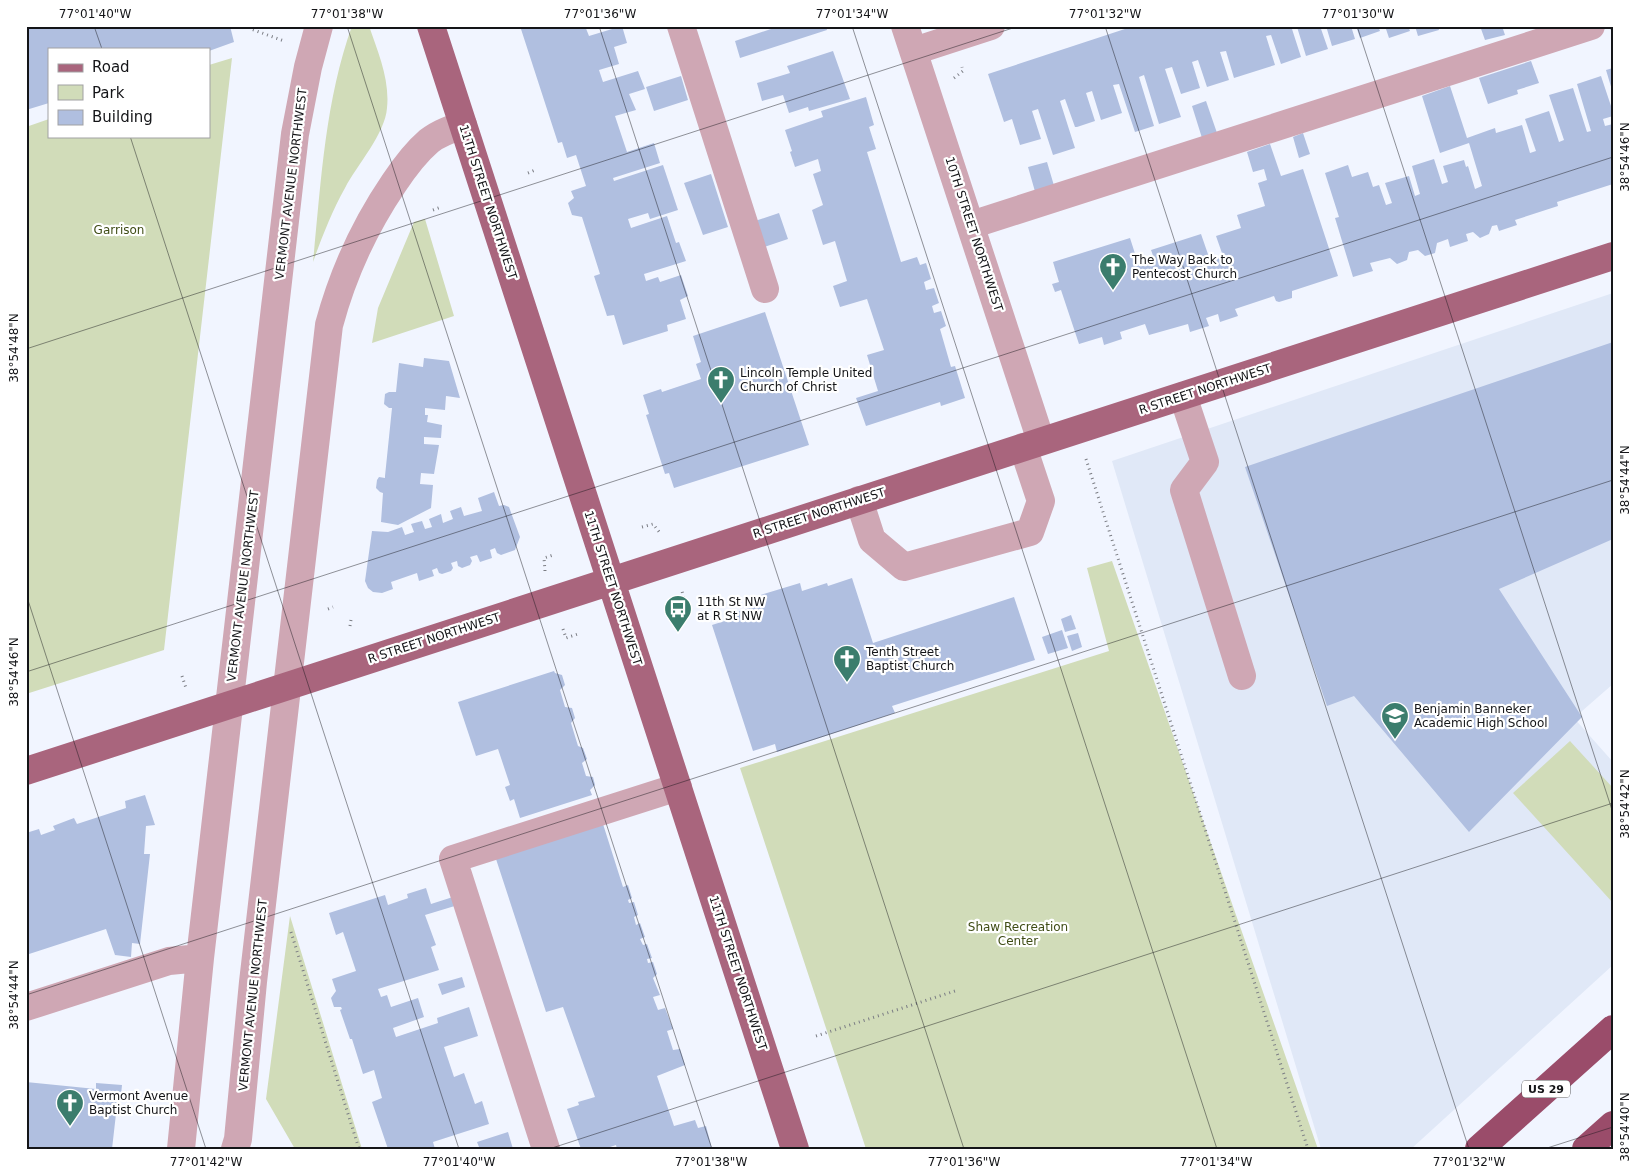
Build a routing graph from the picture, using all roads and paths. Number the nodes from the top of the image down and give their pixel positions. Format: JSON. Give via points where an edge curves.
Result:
{"nodes":[{"id":1,"x":251,"y":26,"type":"edge"},
{"id":2,"x":319,"y":26,"type":"edge"},
{"id":3,"x":431,"y":26,"type":"edge"},
{"id":4,"x":681,"y":26,"type":"edge"},
{"id":5,"x":991,"y":26,"type":"edge"},
{"id":6,"x":1591,"y":26,"type":"edge"},
{"id":7,"x":910,"y":39,"type":"edge"},
{"id":8,"x":286,"y":41,"type":"dead end"},
{"id":9,"x":463,"y":125,"type":"junction"},
{"id":10,"x":535,"y":170,"type":"dead end"},
{"id":11,"x":528,"y":173,"type":"dead end"},
{"id":12,"x":441,"y":207,"type":"dead end"},
{"id":13,"x":433,"y":210,"type":"dead end"},
{"id":14,"x":971,"y":225,"type":"junction"},
{"id":15,"x":1613,"y":256,"type":"edge"},
{"id":16,"x":765,"y":290,"type":"dead end"},
{"id":17,"x":1183,"y":396,"type":"junction"},
{"id":18,"x":1032,"y":444,"type":"junction"},
{"id":19,"x":1085,"y":457,"type":"dead end"},
{"id":20,"x":859,"y":500,"type":"junction"},
{"id":21,"x":642,"y":527,"type":"dead end"},
{"id":22,"x":662,"y":535,"type":"dead end"},
{"id":23,"x":552,"y":555,"type":"dead end"},
{"id":24,"x":545,"y":574,"type":"dead end"},
{"id":25,"x":611,"y":581,"type":"junction"},
{"id":26,"x":681,"y":589,"type":"dead end"},
{"id":27,"x":667,"y":605,"type":"dead end"},
{"id":28,"x":333,"y":607,"type":"dead end"},
{"id":29,"x":328,"y":609,"type":"dead end"},
{"id":30,"x":351,"y":620,"type":"dead end"},
{"id":31,"x":350,"y":626,"type":"dead end"},
{"id":32,"x":562,"y":626,"type":"dead end"},
{"id":33,"x":578,"y":634,"type":"dead end"},
{"id":34,"x":182,"y":676,"type":"dead end"},
{"id":35,"x":1242,"y":676,"type":"dead end"},
{"id":36,"x":287,"y":686,"type":"junction"},
{"id":37,"x":186,"y":689,"type":"dead end"},
{"id":38,"x":230,"y":705,"type":"junction"},
{"id":39,"x":26,"y":770,"type":"edge"},
{"id":40,"x":678,"y":788,"type":"junction"},
{"id":41,"x":289,"y":925,"type":"dead end"},
{"id":42,"x":200,"y":958,"type":"junction"},
{"id":43,"x":955,"y":991,"type":"dead end"},
{"id":44,"x":26,"y":1007,"type":"edge"},
{"id":45,"x":1613,"y":1029,"type":"edge"},
{"id":46,"x":816,"y":1036,"type":"dead end"},
{"id":47,"x":1613,"y":1124,"type":"edge"},
{"id":48,"x":241,"y":1146,"type":"edge"},
{"id":49,"x":181,"y":1149,"type":"edge"},
{"id":50,"x":359,"y":1149,"type":"edge"},
{"id":51,"x":546,"y":1149,"type":"edge"},
{"id":52,"x":795,"y":1149,"type":"edge"},
{"id":53,"x":1308,"y":1149,"type":"edge"},
{"id":54,"x":1480,"y":1149,"type":"edge"},
{"id":55,"x":1586,"y":1149,"type":"edge"}],
"edges":[{"from":1,"to":8,"type":"path","via":[[251,29]]},
{"from":2,"to":38,"type":"street","name":"VERMONT AVENUE NORTHWEST","via":[[296,134]]},
{"from":3,"to":9,"type":"main road","name":"11TH STREET NORTHWEST"},
{"from":4,"to":16,"type":"street"},
{"from":5,"to":7,"type":"street"},
{"from":6,"to":14,"type":"street"},
{"from":7,"to":14,"type":"street","name":"10TH STREET NORTHWEST"},
{"from":9,"to":25,"type":"main road","name":"11TH STREET NORTHWEST"},
{"from":9,"to":36,"type":"street","name":"VERMONT AVENUE NORTHWEST","via":[[437,135],[405,166],[360,240],[339,289],[326,346]]},
{"from":10,"to":11,"type":"path"},
{"from":12,"to":13,"type":"path"},
{"from":14,"to":18,"type":"street","name":"10TH STREET NORTHWEST"},
{"from":15,"to":17,"type":"main road","name":"R STREET NORTHWEST"},
{"from":17,"to":18,"type":"main road","name":"R STREET NORTHWEST"},
{"from":17,"to":35,"type":"street","via":[[1205,462],[1184,490]]},
{"from":18,"to":20,"type":"main road","name":"R STREET NORTHWEST"},
{"from":18,"to":20,"type":"street","name":"10TH STREET NORTHWEST","via":[[1041,501],[1030,532],[904,567],[872,540]]},
{"from":19,"to":53,"type":"path"},
{"from":20,"to":25,"type":"main road","name":"R STREET NORTHWEST"},
{"from":21,"to":22,"type":"path","via":[[653,524]]},
{"from":23,"to":24,"type":"path","via":[[544,558]]},
{"from":25,"to":36,"type":"main road","name":"R STREET NORTHWEST"},
{"from":25,"to":40,"type":"main road","name":"11TH STREET NORTHWEST"},
{"from":26,"to":27,"type":"path","via":[[684,600]]},
{"from":28,"to":29,"type":"path"},
{"from":30,"to":31,"type":"path"},
{"from":32,"to":33,"type":"path","via":[[566,638]]},
{"from":34,"to":37,"type":"path"},
{"from":36,"to":38,"type":"main road","name":"R STREET NORTHWEST"},
{"from":36,"to":48,"type":"street","name":"VERMONT AVENUE NORTHWEST","via":[[253,982]]},
{"from":38,"to":39,"type":"main road","name":"R STREET NORTHWEST"},
{"from":38,"to":42,"type":"street","name":"VERMONT AVENUE NORTHWEST"},
{"from":40,"to":51,"type":"street","via":[[453,859]]},
{"from":40,"to":52,"type":"main road","name":"11TH STREET NORTHWEST"},
{"from":41,"to":50,"type":"path"},
{"from":42,"to":44,"type":"street","via":[[169,961]]},
{"from":42,"to":49,"type":"street","name":"VERMONT AVENUE NORTHWEST"},
{"from":43,"to":46,"type":"path"},
{"from":45,"to":54,"type":"highway","number":"US 29"},
{"from":47,"to":55,"type":"highway"}]}
